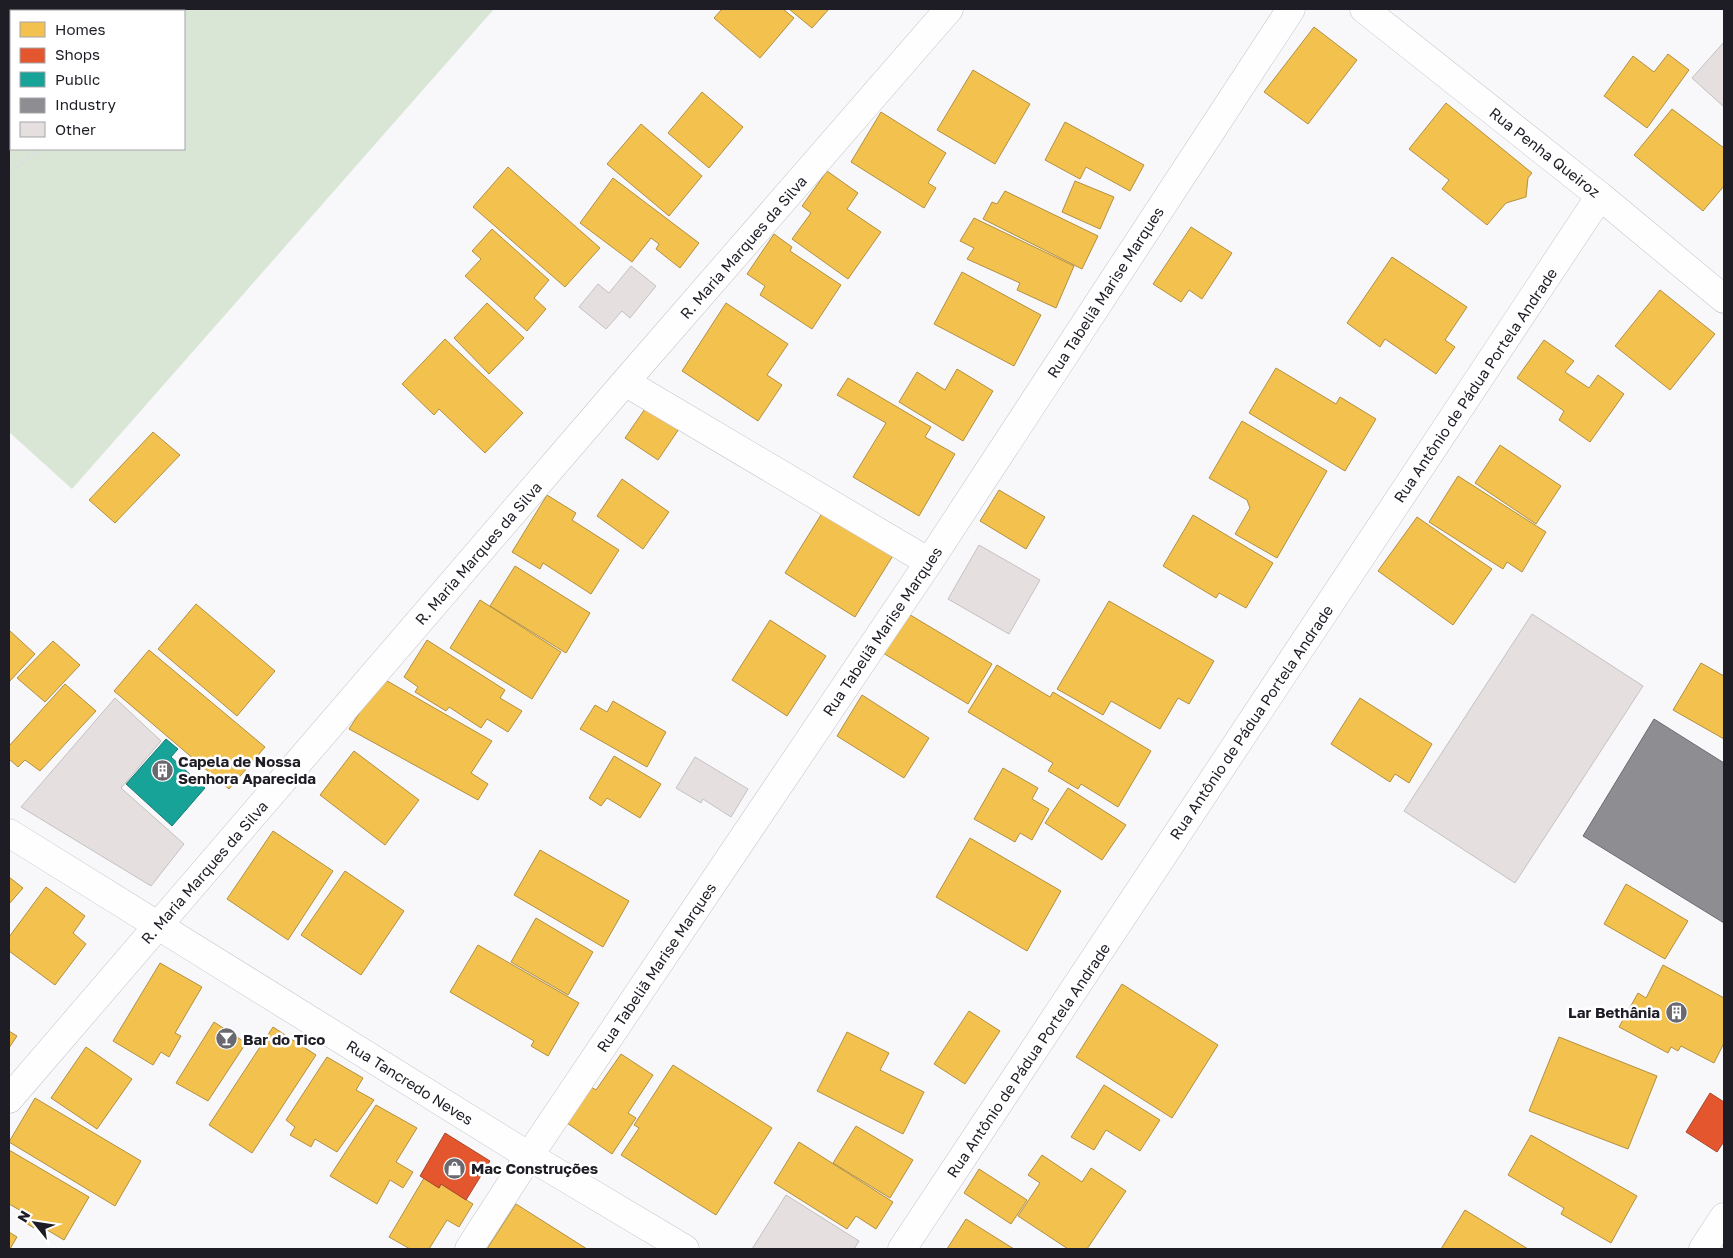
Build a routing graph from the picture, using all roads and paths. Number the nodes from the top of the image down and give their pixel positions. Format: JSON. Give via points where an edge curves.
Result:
{"nodes":[{"id":1,"x":949,"y":9,"type":"edge"},
{"id":2,"x":1291,"y":9,"type":"edge"},
{"id":3,"x":1364,"y":9,"type":"edge"},
{"id":4,"x":37,"y":150,"type":"edge"},
{"id":5,"x":9,"y":175,"type":"edge"},
{"id":6,"x":1600,"y":196,"type":"junction"},
{"id":7,"x":1724,"y":299,"type":"edge"},
{"id":8,"x":625,"y":382,"type":"junction"},
{"id":9,"x":928,"y":562,"type":"junction"},
{"id":10,"x":9,"y":833,"type":"edge"},
{"id":11,"x":158,"y":926,"type":"junction"},
{"id":12,"x":9,"y":1099,"type":"edge"},
{"id":13,"x":529,"y":1156,"type":"junction"},
{"id":14,"x":1724,"y":1217,"type":"edge"},
{"id":15,"x":469,"y":1249,"type":"edge"},
{"id":16,"x":685,"y":1249,"type":"edge"},
{"id":17,"x":902,"y":1249,"type":"edge"},
{"id":18,"x":1703,"y":1249,"type":"edge"}],
"edges":[{"from":1,"to":8,"type":"street","name":"R. Maria Marques da Silva"},
{"from":2,"to":9,"type":"street","name":"Rua Tabeliã Marise Marques"},
{"from":3,"to":6,"type":"street","name":"Rua Penha Queiroz"},
{"from":4,"to":5,"type":"path"},
{"from":6,"to":7,"type":"street","name":"Rua Penha Queiroz"},
{"from":6,"to":17,"type":"street","name":"Rua Antônio de Pádua Portela Andrade"},
{"from":8,"to":9,"type":"street"},
{"from":8,"to":11,"type":"street","name":"R. Maria Marques da Silva"},
{"from":9,"to":13,"type":"street","name":"Rua Tabeliã Marise Marques"},
{"from":10,"to":11,"type":"street","name":"Rua Tancredo Neves"},
{"from":11,"to":12,"type":"street","name":"R. Maria Marques da Silva"},
{"from":11,"to":13,"type":"street","name":"Rua Tancredo Neves"},
{"from":13,"to":15,"type":"street","name":"Rua Tabeliã Marise Marques"},
{"from":13,"to":16,"type":"street","name":"Rua Tancredo Neves"},
{"from":14,"to":18,"type":"street"}]}
